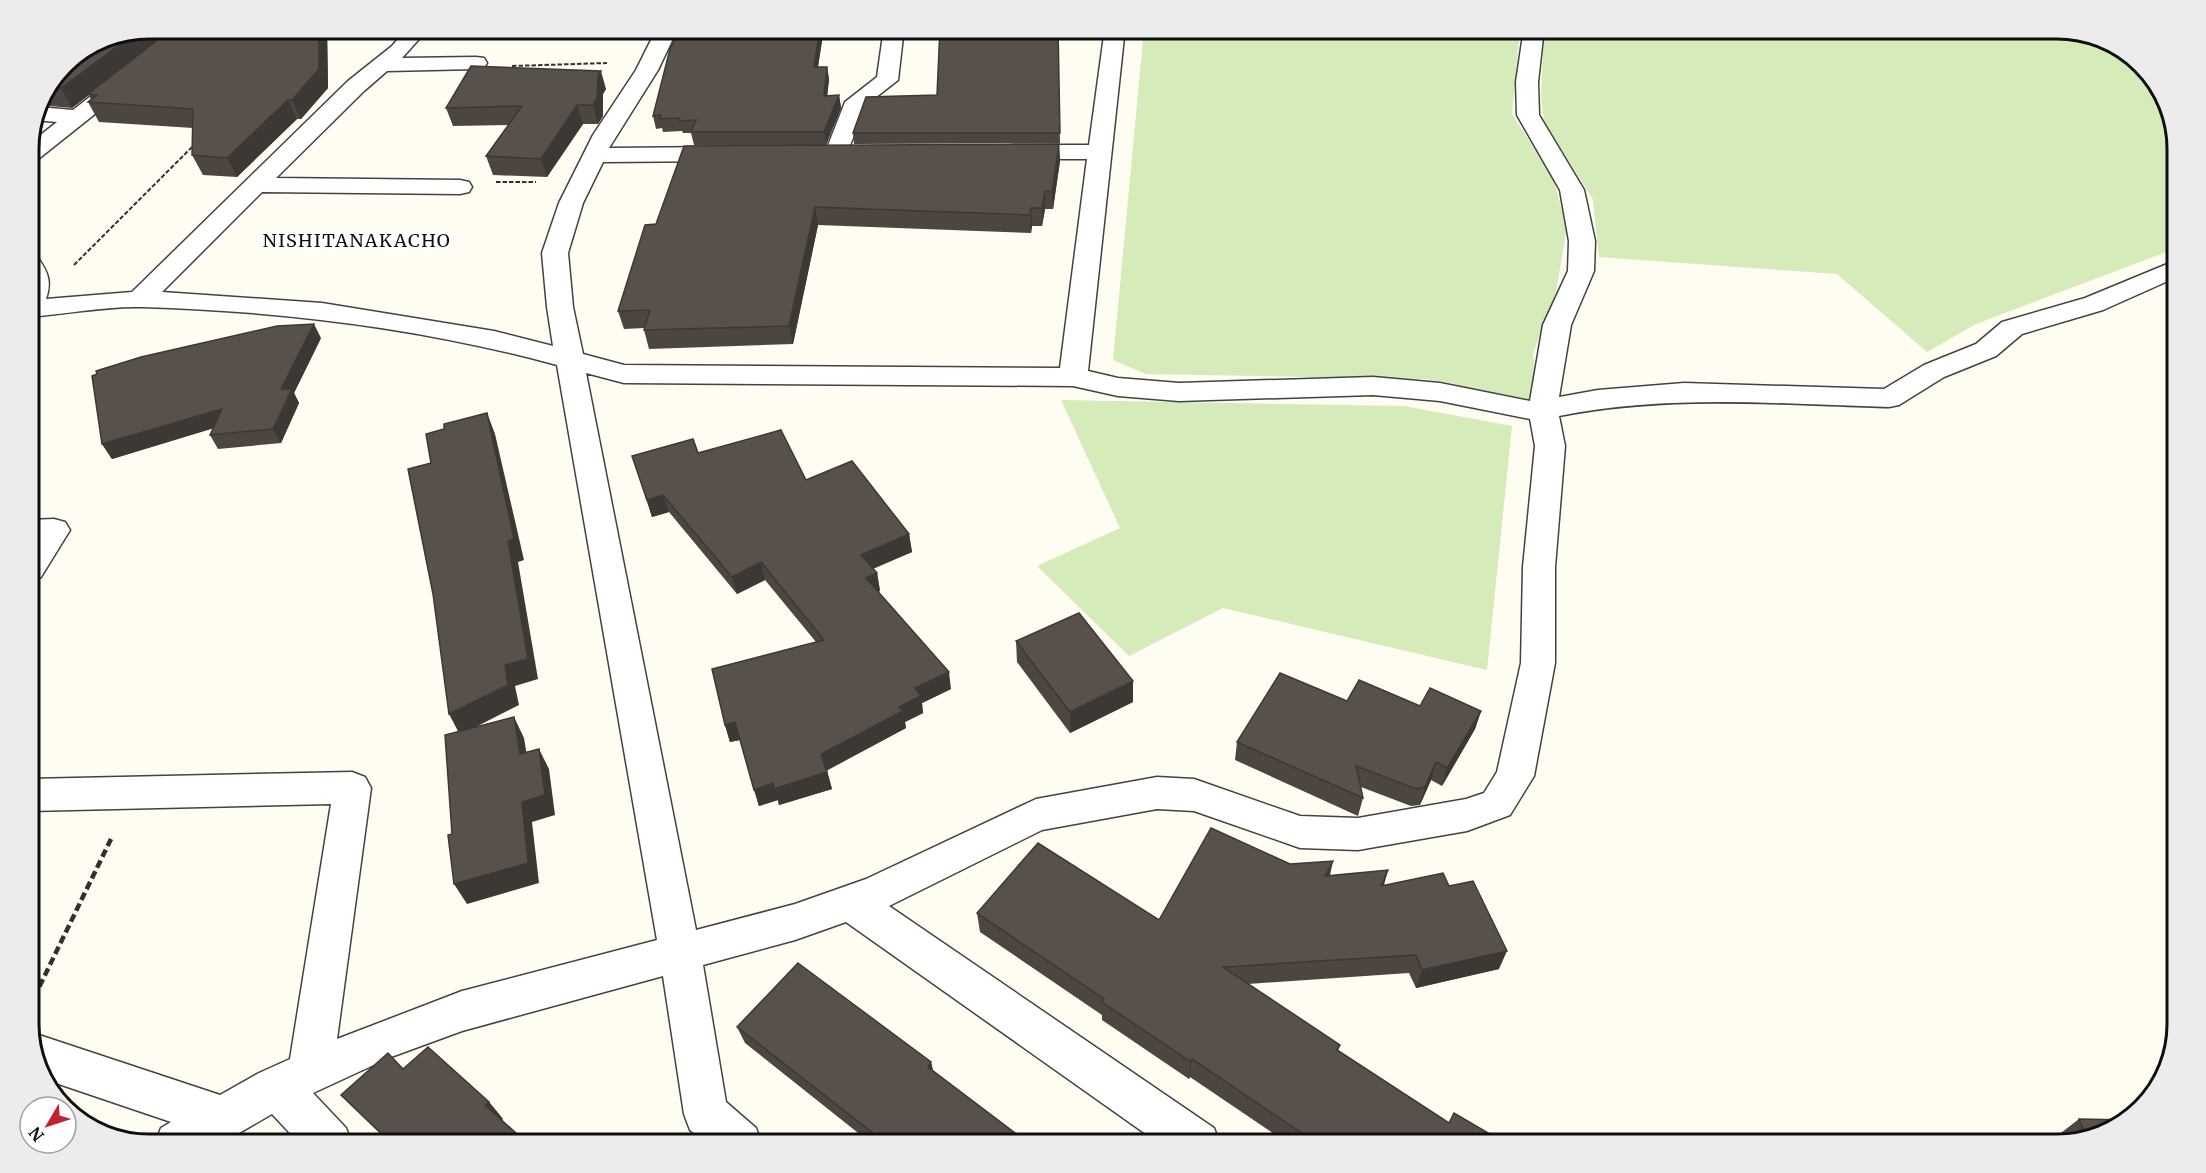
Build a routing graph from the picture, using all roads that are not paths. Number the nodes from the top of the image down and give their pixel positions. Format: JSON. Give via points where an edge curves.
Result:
{"nodes":[{"id":1,"x":179,"y":39,"type":"edge"},
{"id":2,"x":408,"y":39,"type":"edge"},
{"id":3,"x":663,"y":39,"type":"edge"},
{"id":4,"x":893,"y":39,"type":"edge"},
{"id":5,"x":1114,"y":39,"type":"edge"},
{"id":6,"x":1533,"y":39,"type":"edge"},
{"id":7,"x":476,"y":63,"type":"road end"},
{"id":8,"x":381,"y":65,"type":"junction"},
{"id":9,"x":45,"y":115,"type":"edge"},
{"id":10,"x":78,"y":117,"type":"junction"},
{"id":11,"x":39,"y":147,"type":"edge"},
{"id":12,"x":993,"y":152,"type":"edge"},
{"id":13,"x":1101,"y":152,"type":"junction"},
{"id":14,"x":861,"y":153,"type":"edge"},
{"id":15,"x":745,"y":154,"type":"edge"},
{"id":16,"x":595,"y":155,"type":"junction"},
{"id":17,"x":256,"y":185,"type":"junction"},
{"id":18,"x":460,"y":187,"type":"dead end"},
{"id":19,"x":2167,"y":272,"type":"edge"},
{"id":20,"x":140,"y":299,"type":"junction"},
{"id":21,"x":39,"y":308,"type":"edge"},
{"id":22,"x":572,"y":360,"type":"junction"},
{"id":23,"x":1073,"y":377,"type":"junction"},
{"id":24,"x":1544,"y":410,"type":"junction"},
{"id":25,"x":39,"y":531,"type":"edge"},
{"id":26,"x":39,"y":553,"type":"edge"},
{"id":27,"x":39,"y":795,"type":"edge"},
{"id":28,"x":850,"y":902,"type":"junction"},
{"id":29,"x":680,"y":952,"type":"junction"},
{"id":30,"x":44,"y":1058,"type":"edge"},
{"id":31,"x":294,"y":1081,"type":"junction"},
{"id":32,"x":224,"y":1118,"type":"junction"},
{"id":33,"x":195,"y":1134,"type":"edge"},
{"id":34,"x":324,"y":1134,"type":"edge"},
{"id":35,"x":729,"y":1134,"type":"edge"},
{"id":36,"x":1184,"y":1134,"type":"edge"}],
"edges":[{"from":1,"to":10,"type":"street"},
{"from":2,"to":8,"type":"street"},
{"from":3,"to":16,"type":"street"},
{"from":4,"to":14,"type":"street","via":[[887,80],[856,102],[826,153]]},
{"from":5,"to":13,"type":"street"},
{"from":6,"to":24,"type":"street","via":[[1528,115],[1572,190],[1582,241],[1581,271],[1557,325]]},
{"from":7,"to":8,"type":"street"},
{"from":8,"to":17,"type":"street"},
{"from":9,"to":10,"type":"street"},
{"from":10,"to":11,"type":"street"},
{"from":12,"to":13,"type":"street"},
{"from":13,"to":23,"type":"street"},
{"from":15,"to":16,"type":"street"},
{"from":16,"to":22,"type":"street","via":[[571,203],[555,253],[560,307]]},
{"from":17,"to":18,"type":"street"},
{"from":17,"to":20,"type":"street"},
{"from":19,"to":24,"type":"street","via":[[2094,304],[2012,328],[1986,350],[1934,371],[1889,398],[1684,392],[1598,399]]},
{"from":20,"to":21,"type":"street"},
{"from":20,"to":22,"type":"street","via":[[322,312],[494,339]]},
{"from":22,"to":23,"type":"street","via":[[624,374]]},
{"from":22,"to":29,"type":"street"},
{"from":23,"to":24,"type":"street","via":[[1118,387],[1179,392],[1373,386],[1440,392],[1522,410]]},
{"from":24,"to":28,"type":"street","via":[[1550,446],[1539,567],[1538,663],[1515,776],[1497,804],[1456,817],[1358,834],[1329,834],[1300,832],[1194,795],[1157,793],[1036,815],[897,884]]},
{"from":25,"to":26,"type":"street","via":[[54,530]]},
{"from":27,"to":31,"type":"street","via":[[352,788]]},
{"from":28,"to":29,"type":"street","via":[[795,922]]},
{"from":28,"to":36,"type":"street"},
{"from":29,"to":31,"type":"street","via":[[462,1011],[380,1041]]},
{"from":29,"to":35,"type":"street","via":[[706,1114]]},
{"from":30,"to":32,"type":"street"},
{"from":31,"to":32,"type":"street"},
{"from":31,"to":34,"type":"street"},
{"from":32,"to":33,"type":"street"}]}
